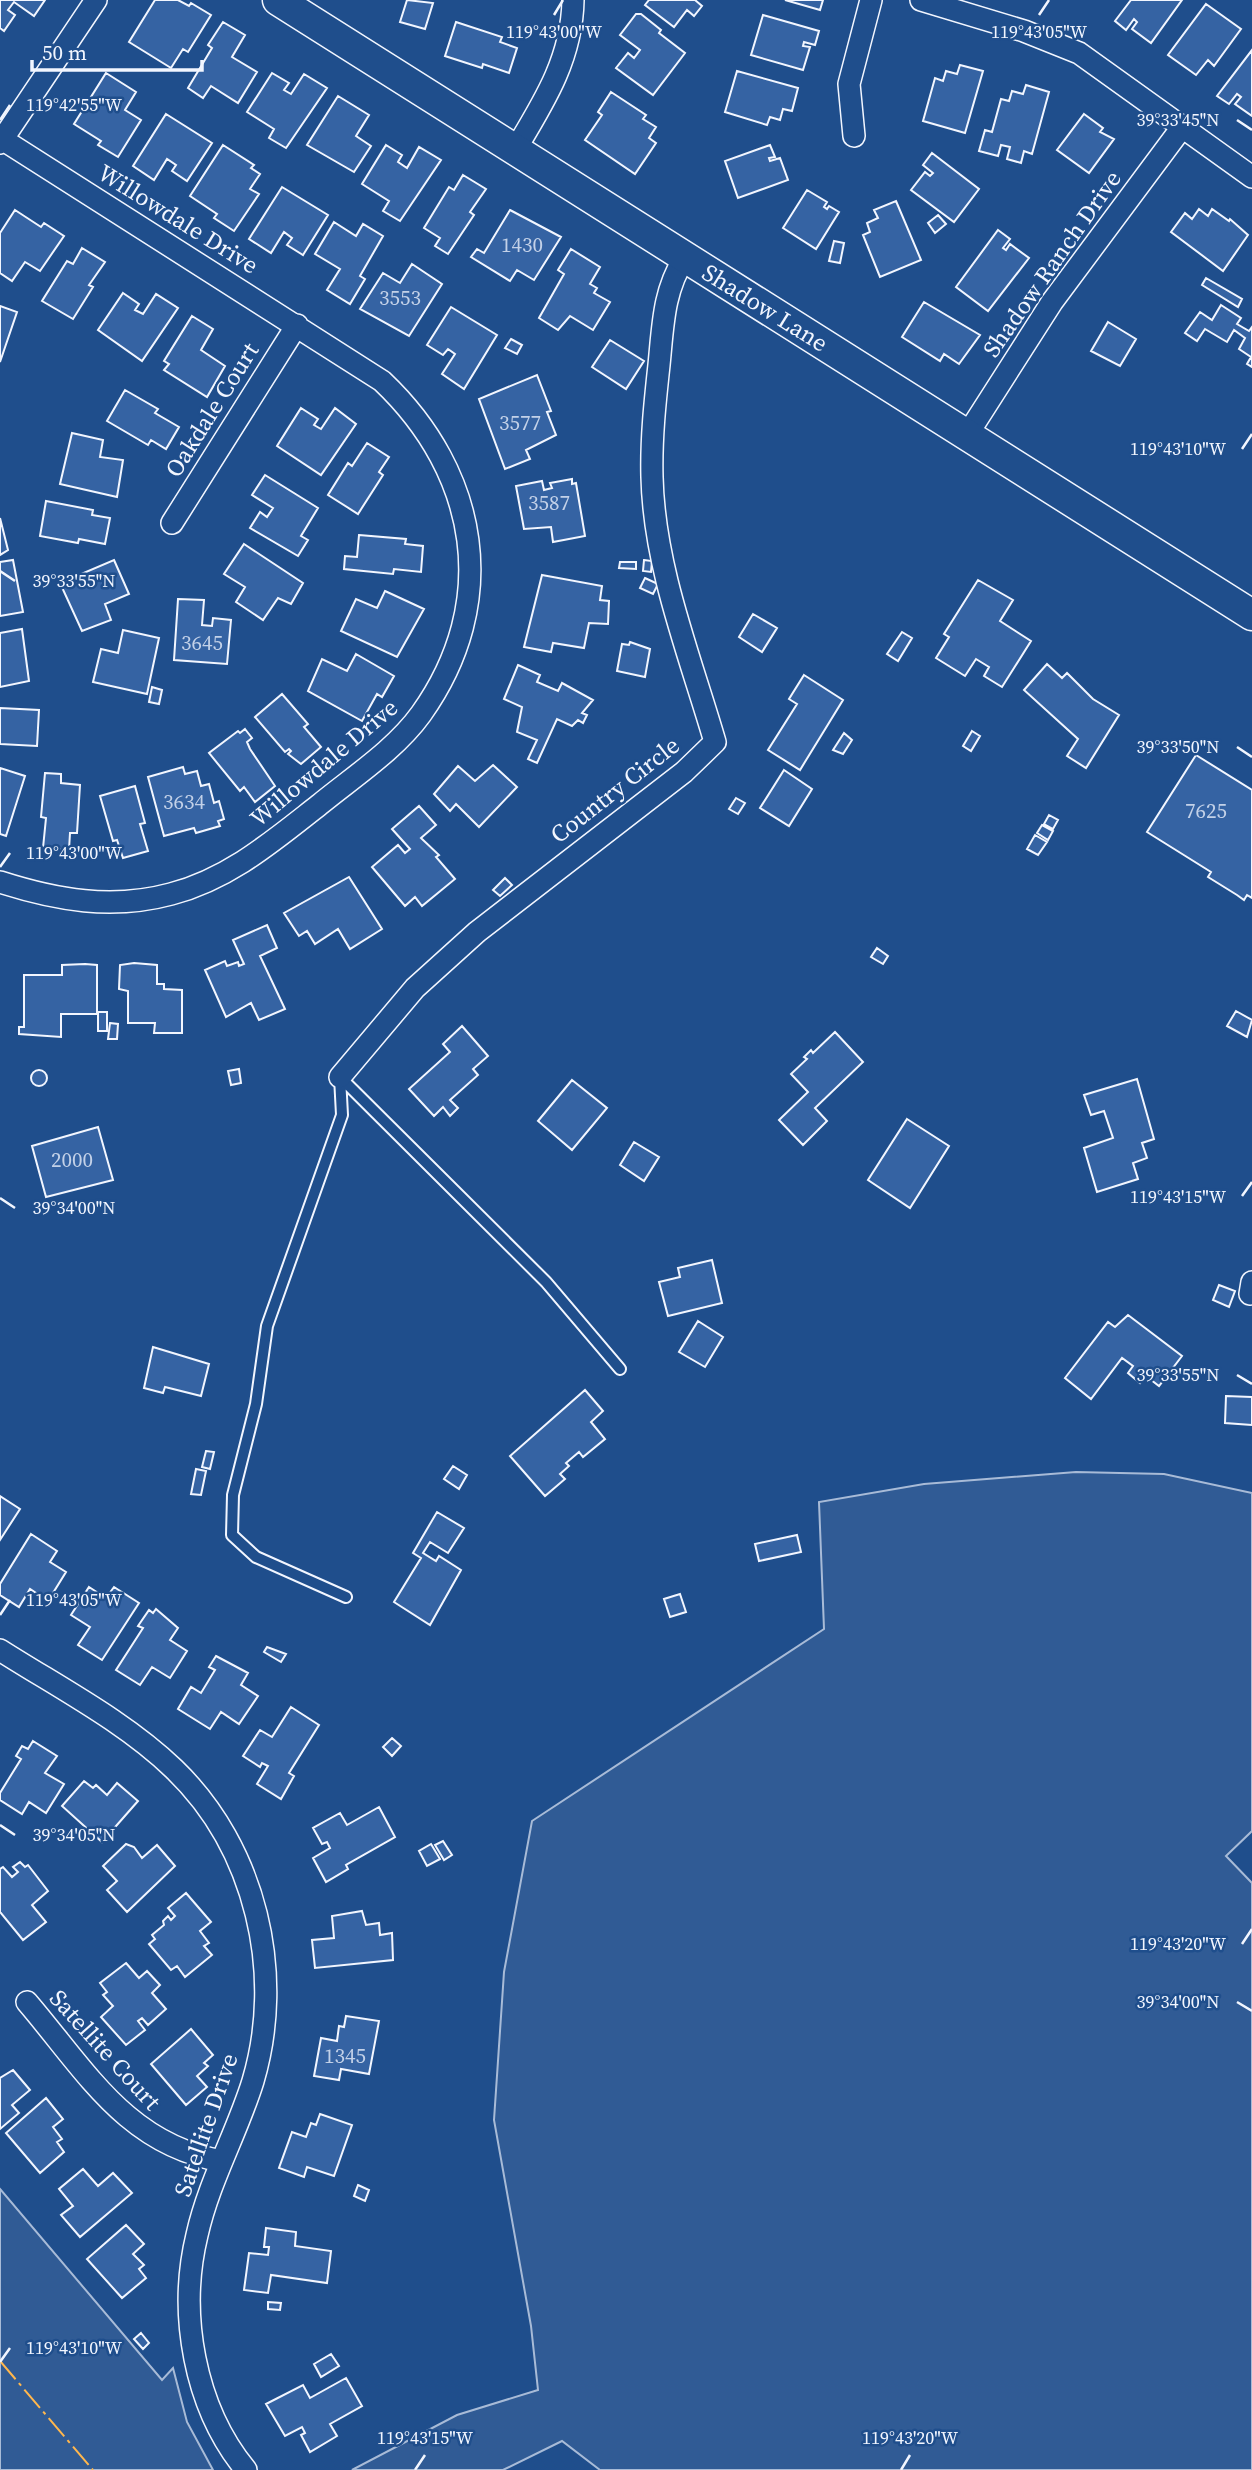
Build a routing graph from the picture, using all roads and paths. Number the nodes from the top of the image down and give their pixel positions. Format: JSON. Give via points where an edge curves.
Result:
{"nodes":[{"id":1,"x":96,"y":0,"type":"edge"},
{"id":2,"x":278,"y":0,"type":"edge"},
{"id":3,"x":573,"y":0,"type":"edge"},
{"id":4,"x":871,"y":0,"type":"edge"},
{"id":5,"x":921,"y":0,"type":"edge"},
{"id":6,"x":1183,"y":126,"type":"junction"},
{"id":7,"x":854,"y":136,"type":"dead end"},
{"id":8,"x":1,"y":141,"type":"edge"},
{"id":9,"x":515,"y":149,"type":"junction"},
{"id":10,"x":1252,"y":177,"type":"edge"},
{"id":11,"x":685,"y":257,"type":"junction"},
{"id":12,"x":297,"y":325,"type":"junction"},
{"id":13,"x":967,"y":435,"type":"junction"},
{"id":14,"x":172,"y":523,"type":"dead end"},
{"id":15,"x":1252,"y":615,"type":"edge"},
{"id":16,"x":0,"y":882,"type":"edge"},
{"id":17,"x":340,"y":1077,"type":"junction"},
{"id":18,"x":620,"y":1369,"type":"dead end"},
{"id":19,"x":346,"y":1597,"type":"dead end"},
{"id":20,"x":0,"y":1650,"type":"edge"},
{"id":21,"x":27,"y":2002,"type":"dead end"},
{"id":22,"x":222,"y":2161,"type":"junction"},
{"id":23,"x":246,"y":2470,"type":"edge"}],
"edges":[{"from":1,"to":8,"type":"street"},
{"from":2,"to":9,"type":"street","name":"Shadow Lane"},
{"from":3,"to":9,"type":"street","via":[[565,55],[551,90]]},
{"from":4,"to":7,"type":"street","via":[[849,83]]},
{"from":5,"to":6,"type":"street","via":[[1079,53]]},
{"from":6,"to":10,"type":"street"},
{"from":6,"to":13,"type":"street","name":"Shadow Ranch Drive","via":[[1052,302]]},
{"from":8,"to":12,"type":"street","name":"Willowdale Drive"},
{"from":9,"to":11,"type":"street","name":"Shadow Lane"},
{"from":11,"to":13,"type":"street","name":"Shadow Lane"},
{"from":11,"to":17,"type":"street","name":"Country Circle","via":[[665,299],[652,478],[668,579],[715,741],[684,772],[467,941],[415,988]]},
{"from":12,"to":14,"type":"street","name":"Oakdale Court"},
{"from":12,"to":16,"type":"street","name":"Willowdale Drive","via":[[382,381],[415,415],[448,466],[461,499],[470,571],[466,612],[440,685],[394,744],[267,846],[206,882],[170,895],[83,902]]},
{"from":13,"to":15,"type":"street","name":"Shadow Lane"},
{"from":17,"to":18,"type":"lane","via":[[546,1282]]},
{"from":17,"to":19,"type":"lane","via":[[342,1115],[267,1326],[256,1404],[233,1495],[232,1535],[256,1557]]},
{"from":20,"to":22,"type":"street","name":"Satellite Drive","via":[[122,1728],[175,1770],[204,1803],[244,1873],[265,1958],[266,1999],[253,2082]]},
{"from":21,"to":22,"type":"street","name":"Satellite Court","via":[[143,2132],[195,2157]]},
{"from":22,"to":23,"type":"street","name":"Satellite Drive","via":[[197,2235],[189,2311],[205,2393],[222,2433]]}]}
